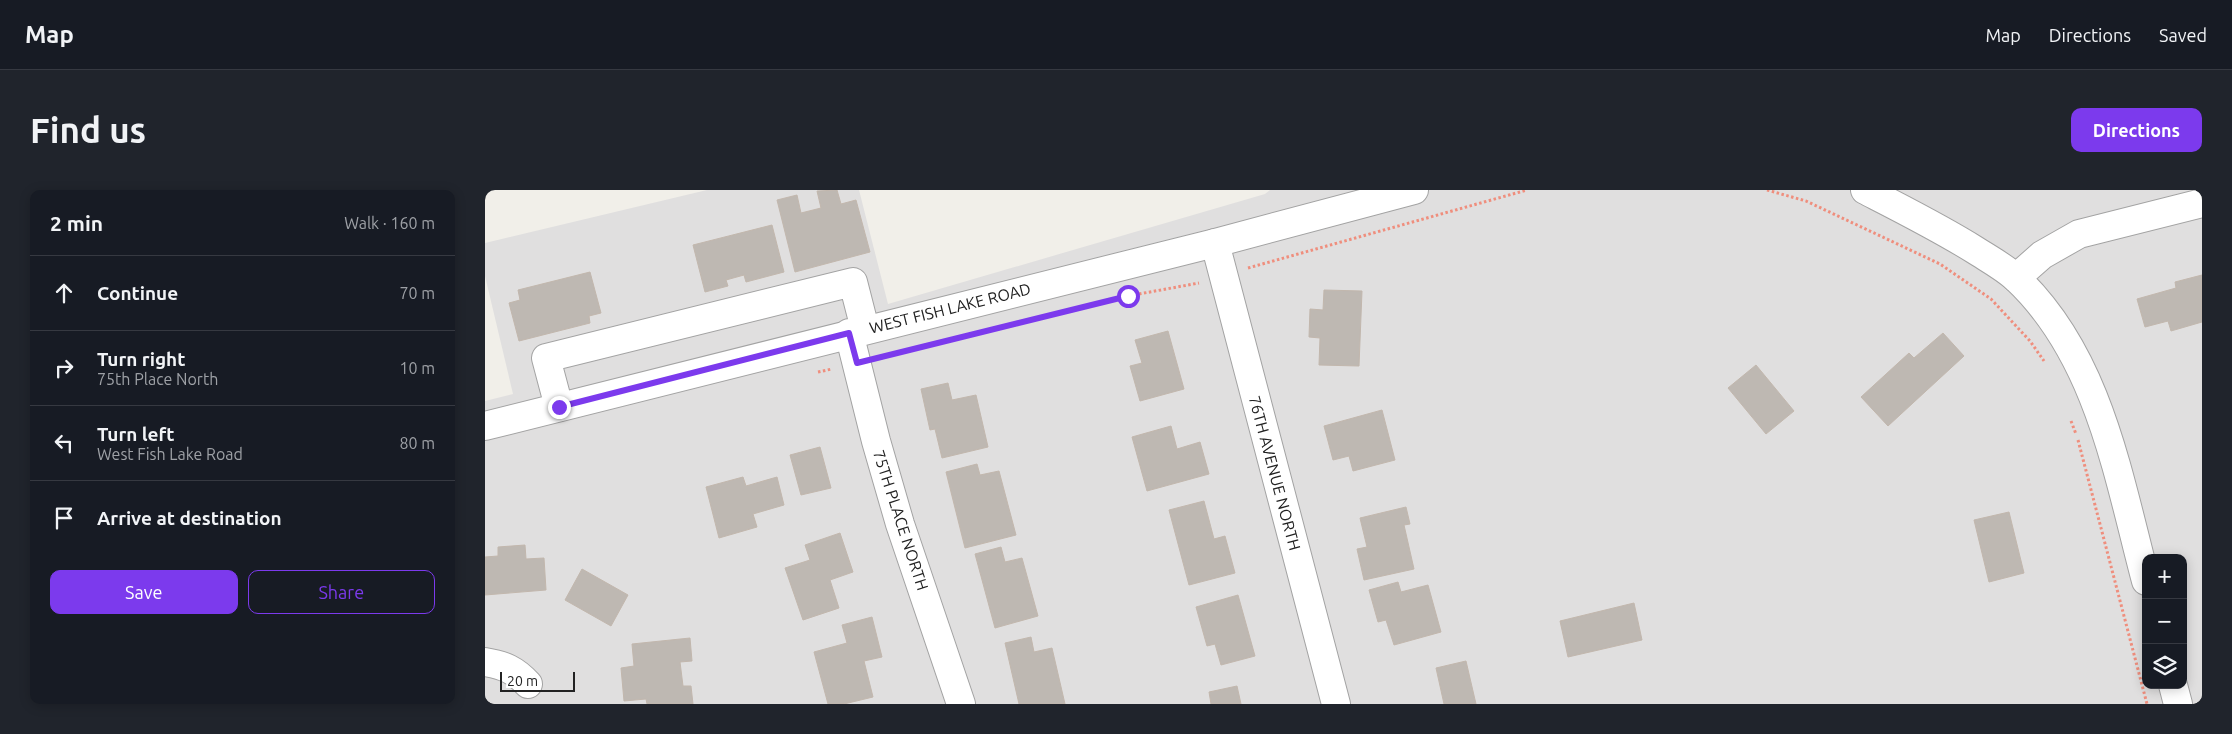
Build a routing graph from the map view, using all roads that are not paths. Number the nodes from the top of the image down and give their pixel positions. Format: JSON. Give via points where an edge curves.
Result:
{"nodes":[{"id":1,"x":1414,"y":190,"type":"edge"},
{"id":2,"x":1865,"y":190,"type":"edge"},
{"id":3,"x":2202,"y":203,"type":"edge"},
{"id":4,"x":1215,"y":243,"type":"junction"},
{"id":5,"x":2016,"y":278,"type":"junction"},
{"id":6,"x":857,"y":331,"type":"junction"},
{"id":7,"x":559,"y":407,"type":"junction"},
{"id":8,"x":485,"y":426,"type":"edge"},
{"id":9,"x":2142,"y":566,"type":"edge"},
{"id":10,"x":485,"y":662,"type":"edge"},
{"id":11,"x":528,"y":684,"type":"dead end"},
{"id":12,"x":2174,"y":689,"type":"edge"},
{"id":13,"x":961,"y":704,"type":"edge"},
{"id":14,"x":1336,"y":704,"type":"edge"},
{"id":15,"x":2179,"y":704,"type":"edge"}],
"edges":[{"from":1,"to":4,"type":"street","name":"WEST FISH LAKE ROAD"},
{"from":2,"to":5,"type":"street","via":[[1948,233]]},
{"from":3,"to":5,"type":"street","via":[[2079,234],[2042,255]]},
{"from":4,"to":6,"type":"street","name":"WEST FISH LAKE ROAD"},
{"from":4,"to":14,"type":"street","name":"76TH AVENUE NORTH"},
{"from":5,"to":9,"type":"street","via":[[2053,322],[2082,371],[2105,427]]},
{"from":6,"to":7,"type":"street","name":"WEST FISH LAKE ROAD"},
{"from":6,"to":7,"type":"street","name":"75TH PLACE NORTH","via":[[853,282],[547,358]]},
{"from":6,"to":13,"type":"street","name":"75TH PLACE NORTH","via":[[857,363],[900,524]]},
{"from":7,"to":8,"type":"street","name":"WEST FISH LAKE ROAD"},
{"from":10,"to":11,"type":"street","via":[[502,665]]},
{"from":12,"to":15,"type":"street"}]}
